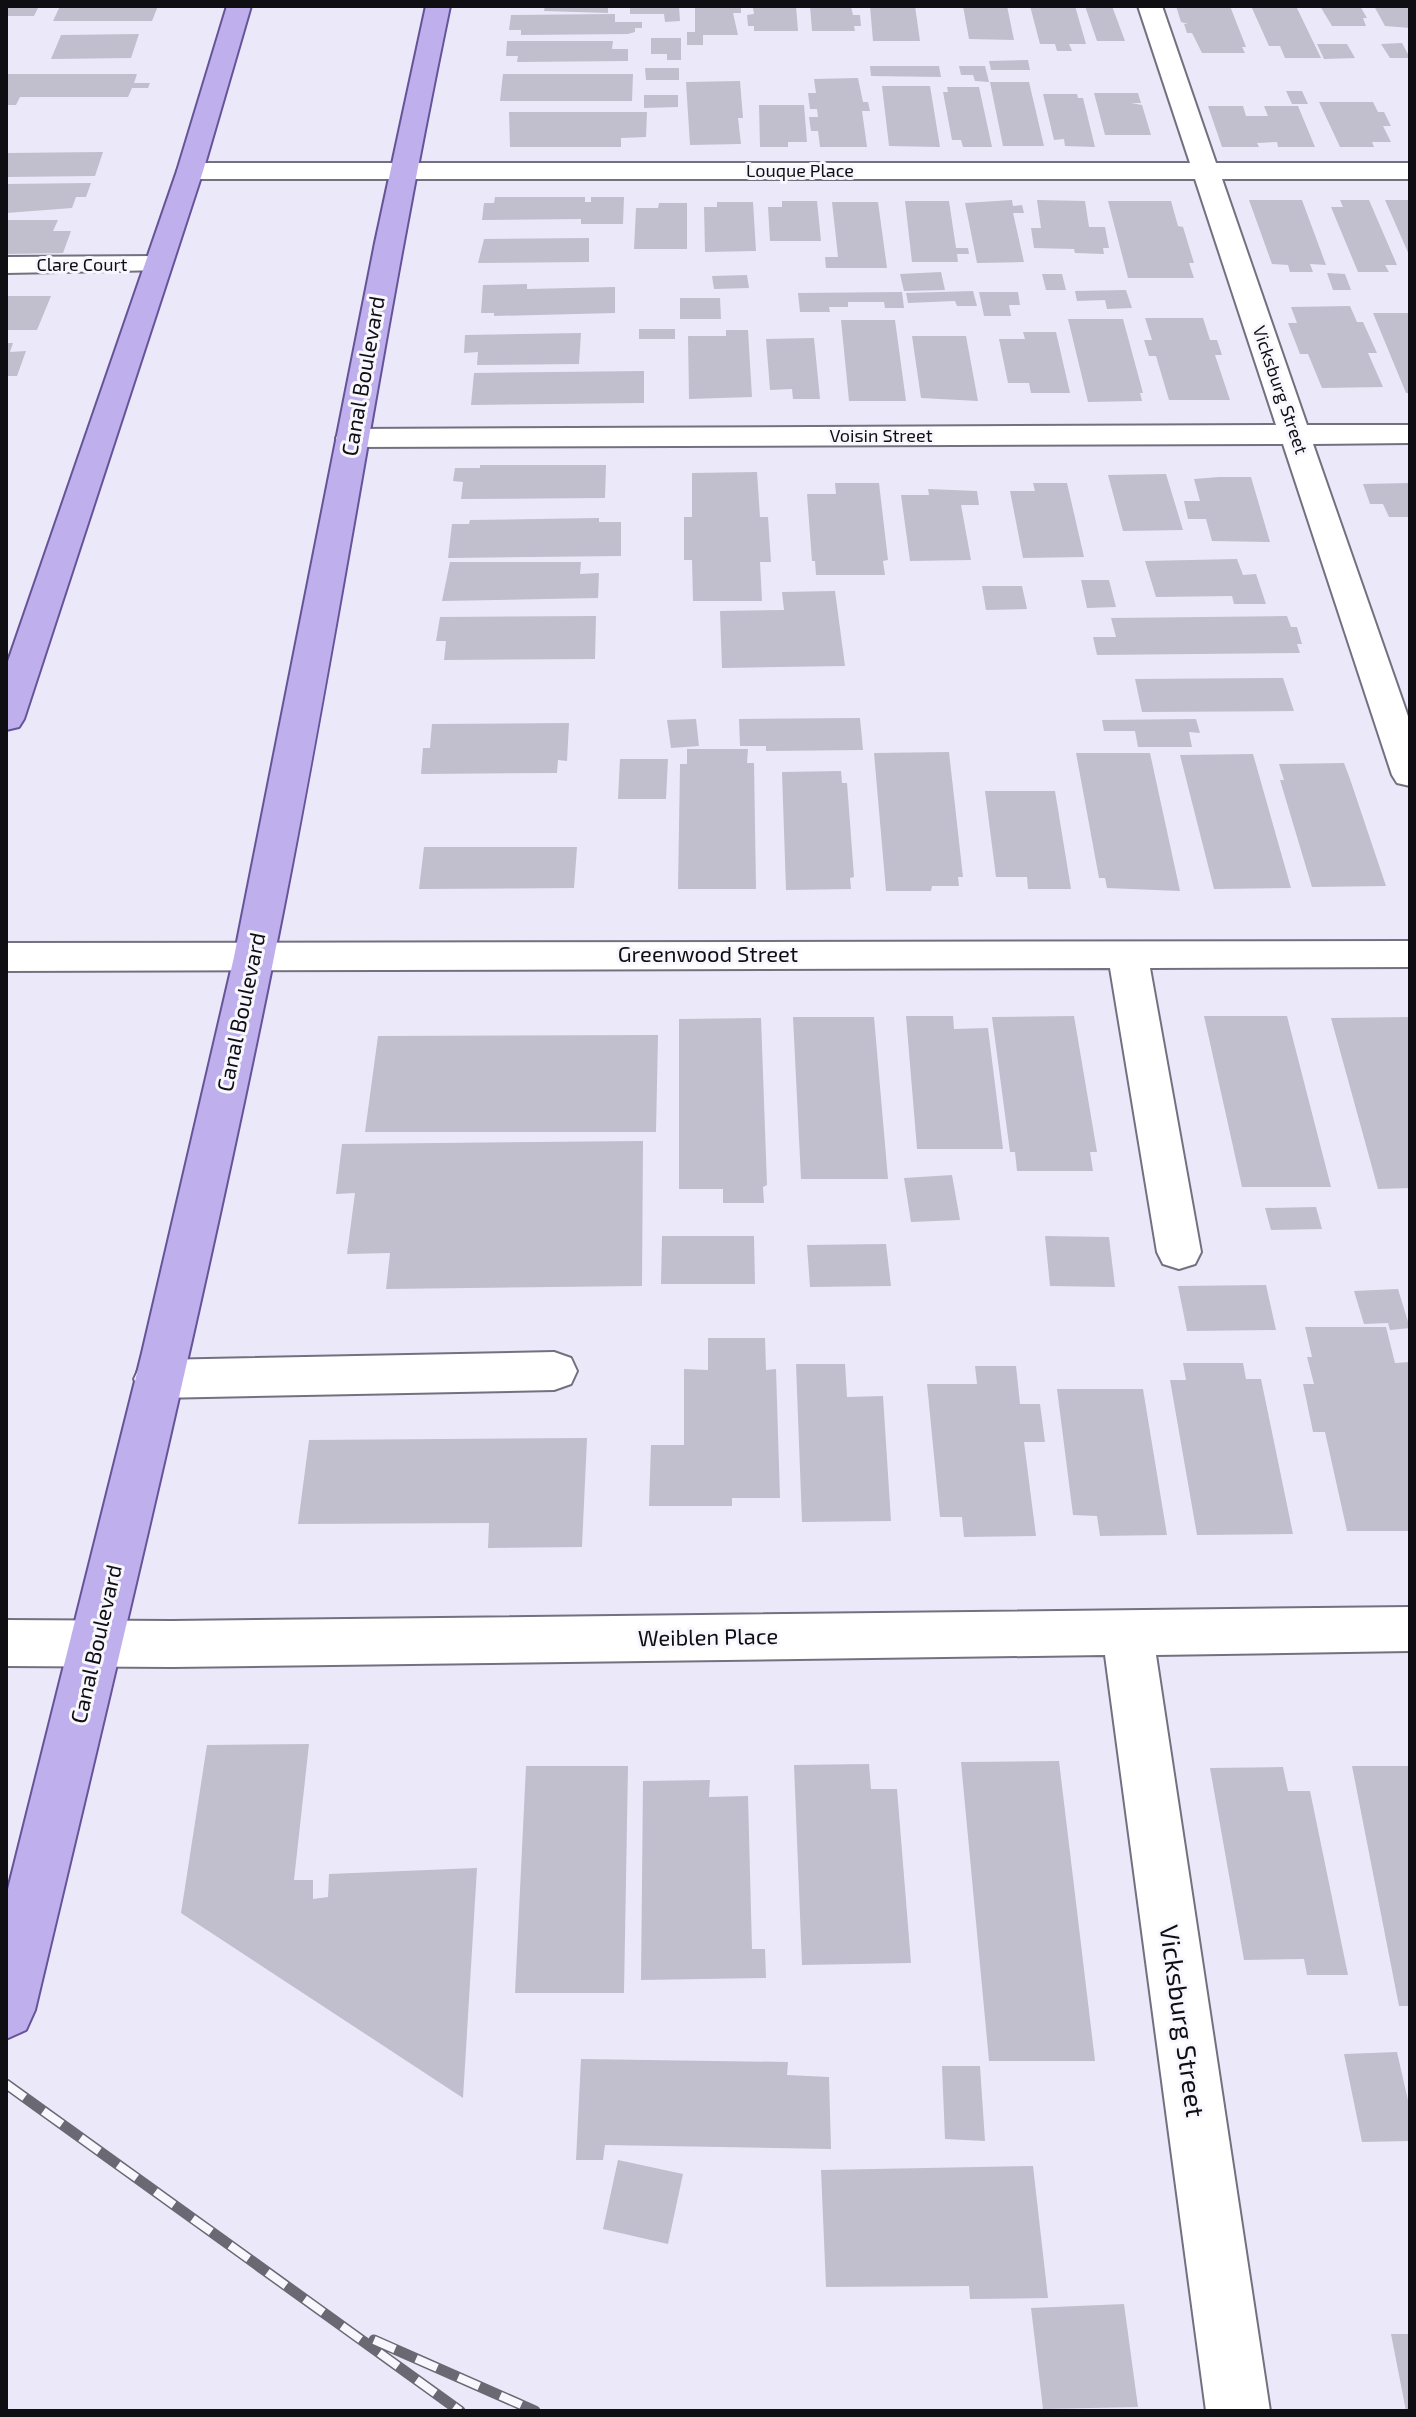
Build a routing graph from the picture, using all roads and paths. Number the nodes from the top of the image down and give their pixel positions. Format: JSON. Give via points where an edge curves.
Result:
{"nodes":[{"id":1,"x":239,"y":6,"type":"edge"},
{"id":2,"x":438,"y":6,"type":"edge"},
{"id":3,"x":1150,"y":6,"type":"edge"},
{"id":4,"x":190,"y":171,"type":"junction"},
{"id":5,"x":400,"y":171,"type":"junction"},
{"id":6,"x":1206,"y":171,"type":"junction"},
{"id":7,"x":1410,"y":171,"type":"edge"},
{"id":8,"x":157,"y":264,"type":"junction"},
{"id":9,"x":6,"y":265,"type":"edge"},
{"id":10,"x":1295,"y":434,"type":"junction"},
{"id":11,"x":1410,"y":434,"type":"edge"},
{"id":12,"x":351,"y":438,"type":"junction"},
{"id":13,"x":6,"y":719,"type":"edge"},
{"id":14,"x":1410,"y":775,"type":"edge"},
{"id":15,"x":1128,"y":954,"type":"junction"},
{"id":16,"x":1410,"y":954,"type":"edge"},
{"id":17,"x":254,"y":955,"type":"junction"},
{"id":18,"x":6,"y":957,"type":"edge"},
{"id":19,"x":1179,"y":1252,"type":"dead end"},
{"id":20,"x":554,"y":1371,"type":"dead end"},
{"id":21,"x":157,"y":1379,"type":"junction"},
{"id":22,"x":1410,"y":1629,"type":"edge"},
{"id":23,"x":1127,"y":1631,"type":"junction"},
{"id":24,"x":6,"y":1643,"type":"edge"},
{"id":25,"x":96,"y":1644,"type":"junction"},
{"id":26,"x":6,"y":2010,"type":"edge"},
{"id":27,"x":1238,"y":2411,"type":"edge"}],
"edges":[{"from":1,"to":4,"type":"main road"},
{"from":2,"to":5,"type":"main road","name":"Canal Boulevard"},
{"from":3,"to":6,"type":"street","name":"Vicksburg Street"},
{"from":4,"to":5,"type":"street","name":"Louque Place"},
{"from":4,"to":8,"type":"main road"},
{"from":5,"to":6,"type":"street","name":"Louque Place"},
{"from":5,"to":12,"type":"main road","name":"Canal Boulevard"},
{"from":6,"to":7,"type":"street","name":"Louque Place"},
{"from":6,"to":10,"type":"street","name":"Vicksburg Street"},
{"from":8,"to":9,"type":"street","name":"Clare Court"},
{"from":8,"to":13,"type":"main road"},
{"from":10,"to":11,"type":"street","name":"Voisin Street"},
{"from":10,"to":12,"type":"street","name":"Voisin Street"},
{"from":10,"to":14,"type":"street","name":"Vicksburg Street"},
{"from":12,"to":17,"type":"main road","name":"Canal Boulevard"},
{"from":15,"to":16,"type":"street","name":"Greenwood Street"},
{"from":15,"to":17,"type":"street","name":"Greenwood Street"},
{"from":15,"to":19,"type":"street"},
{"from":17,"to":18,"type":"street","name":"Greenwood Street"},
{"from":17,"to":21,"type":"main road","name":"Canal Boulevard"},
{"from":20,"to":21,"type":"street"},
{"from":21,"to":25,"type":"main road","name":"Canal Boulevard"},
{"from":22,"to":23,"type":"street","name":"Weiblen Place"},
{"from":23,"to":25,"type":"street","name":"Weiblen Place"},
{"from":23,"to":27,"type":"street","name":"Vicksburg Street"},
{"from":24,"to":25,"type":"street","name":"Weiblen Place"},
{"from":25,"to":26,"type":"main road","name":"Canal Boulevard"}]}
